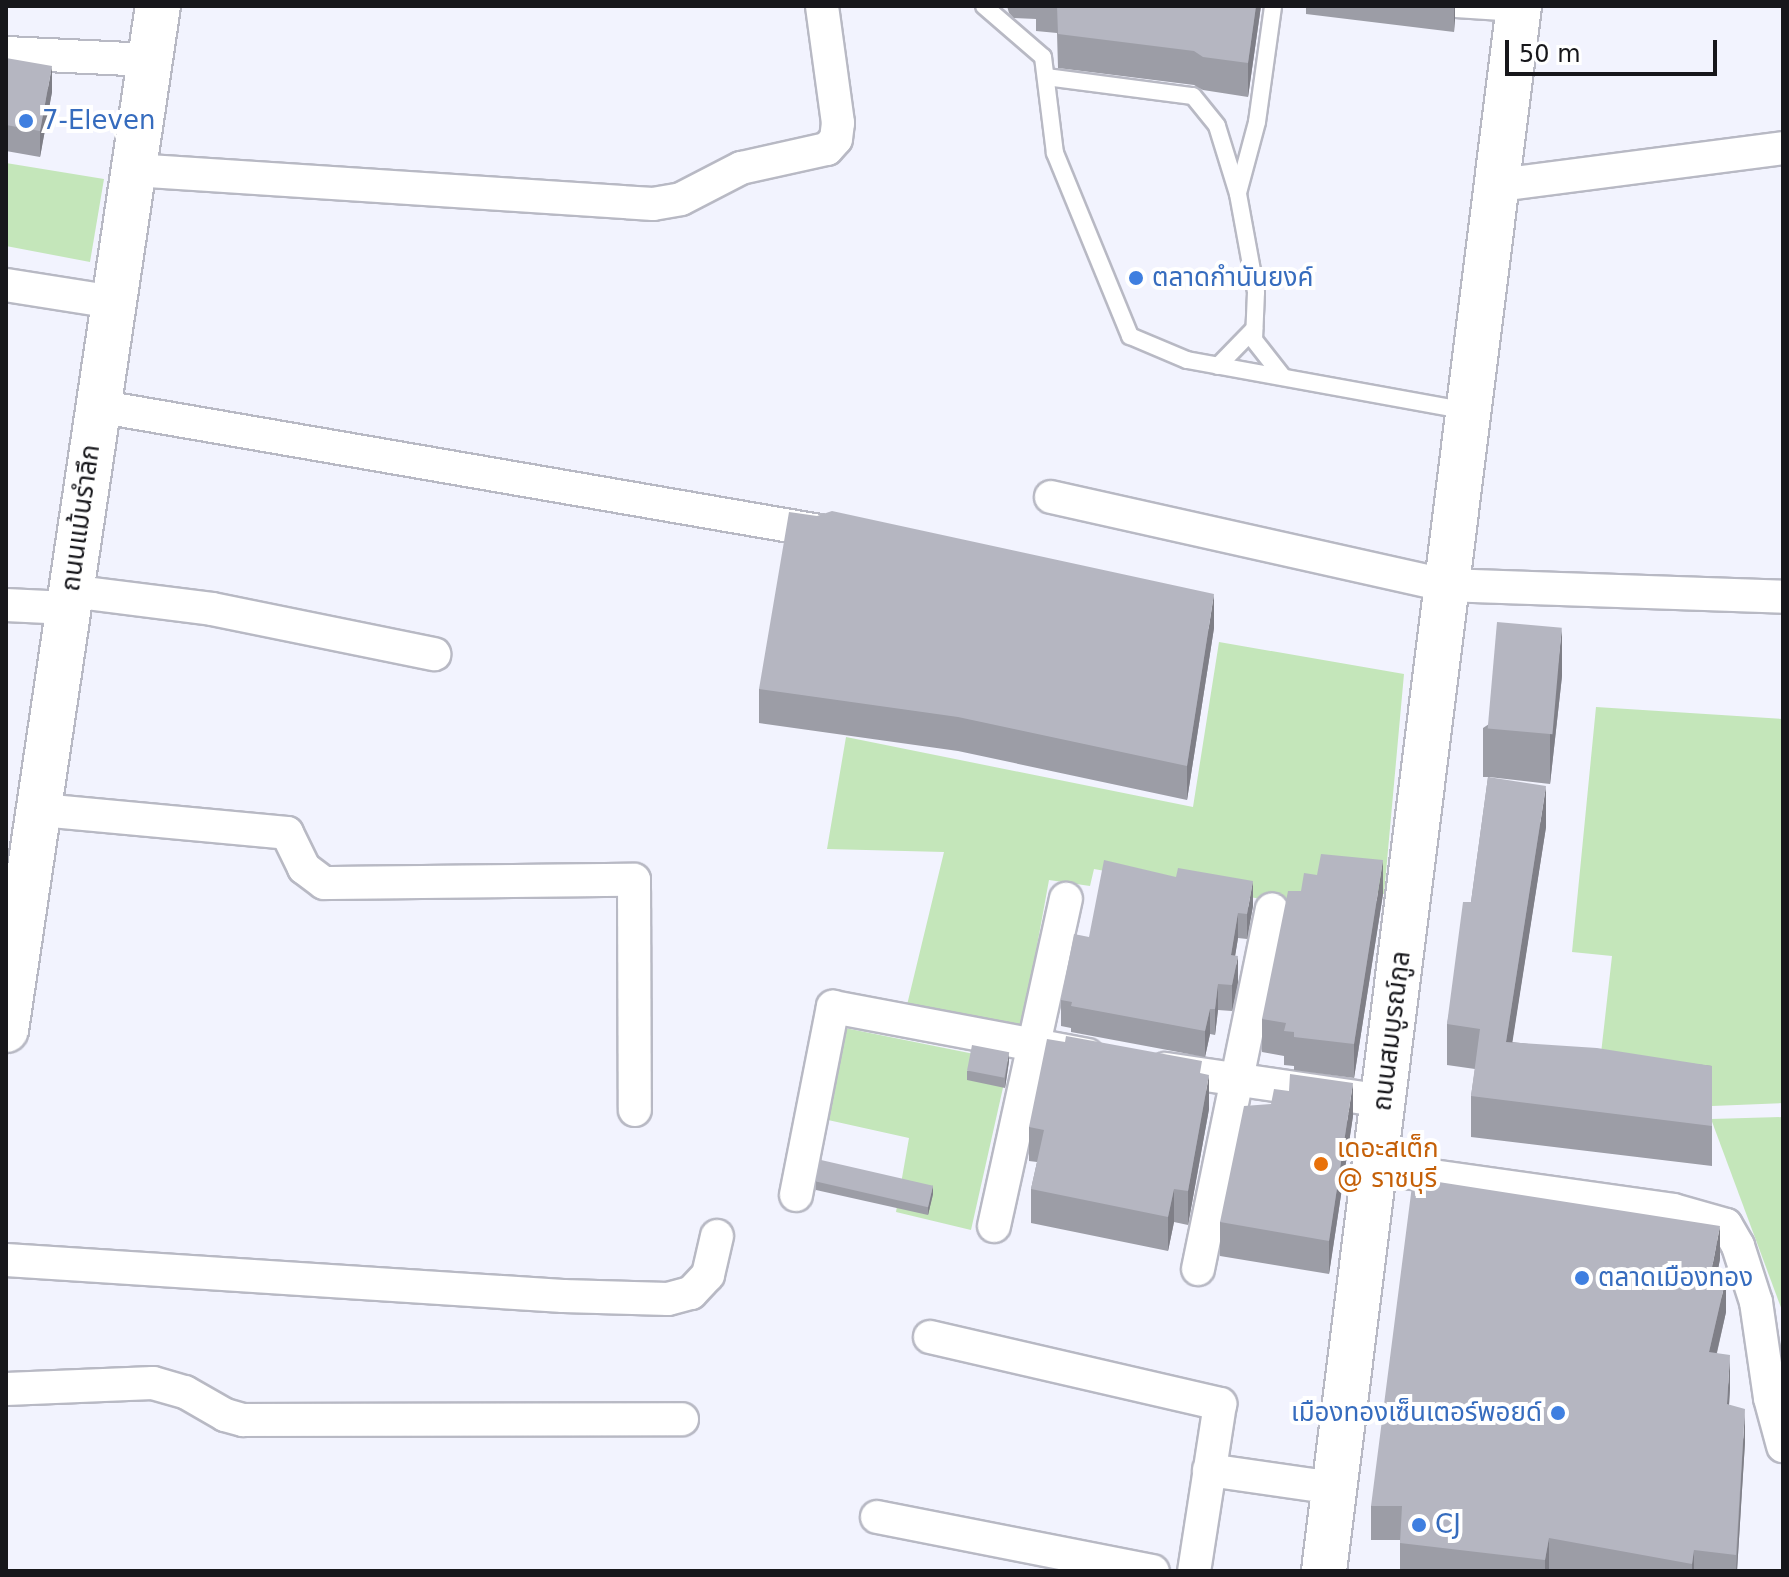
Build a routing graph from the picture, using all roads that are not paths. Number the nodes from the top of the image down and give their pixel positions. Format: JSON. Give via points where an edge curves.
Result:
{"nodes":[{"id":1,"x":158,"y":6,"type":"edge"},
{"id":2,"x":822,"y":6,"type":"edge"},
{"id":3,"x":984,"y":6,"type":"edge"},
{"id":4,"x":1273,"y":6,"type":"edge"},
{"id":5,"x":1456,"y":9,"type":"dead end"},
{"id":6,"x":1519,"y":9,"type":"edge"},
{"id":7,"x":6,"y":53,"type":"edge"},
{"id":8,"x":149,"y":60,"type":"junction"},
{"id":9,"x":1046,"y":77,"type":"junction"},
{"id":10,"x":1783,"y":148,"type":"edge"},
{"id":11,"x":133,"y":170,"type":"junction"},
{"id":12,"x":1499,"y":185,"type":"junction"},
{"id":13,"x":1238,"y":194,"type":"junction"},
{"id":14,"x":6,"y":285,"type":"edge"},
{"id":15,"x":113,"y":302,"type":"junction"},
{"id":16,"x":1254,"y":329,"type":"junction"},
{"id":17,"x":1218,"y":366,"type":"junction"},
{"id":18,"x":1283,"y":377,"type":"junction"},
{"id":19,"x":97,"y":406,"type":"junction"},
{"id":20,"x":1469,"y":411,"type":"junction"},
{"id":21,"x":1051,"y":497,"type":"dead end"},
{"id":22,"x":819,"y":531,"type":"edge"},
{"id":23,"x":1446,"y":585,"type":"junction"},
{"id":24,"x":1783,"y":597,"type":"edge"},
{"id":25,"x":69,"y":600,"type":"junction"},
{"id":26,"x":6,"y":605,"type":"edge"},
{"id":27,"x":434,"y":654,"type":"dead end"},
{"id":28,"x":41,"y":810,"type":"junction"},
{"id":29,"x":1066,"y":899,"type":"dead end"},
{"id":30,"x":1272,"y":910,"type":"dead end"},
{"id":31,"x":7,"y":1017,"type":"edge"},
{"id":32,"x":1033,"y":1045,"type":"junction"},
{"id":33,"x":1237,"y":1082,"type":"junction"},
{"id":34,"x":1384,"y":1101,"type":"junction"},
{"id":35,"x":635,"y":1110,"type":"dead end"},
{"id":36,"x":1376,"y":1168,"type":"junction"},
{"id":37,"x":796,"y":1195,"type":"dead end"},
{"id":38,"x":994,"y":1226,"type":"dead end"},
{"id":39,"x":717,"y":1236,"type":"dead end"},
{"id":40,"x":6,"y":1260,"type":"edge"},
{"id":41,"x":1198,"y":1269,"type":"dead end"},
{"id":42,"x":930,"y":1337,"type":"dead end"},
{"id":43,"x":6,"y":1389,"type":"edge"},
{"id":44,"x":682,"y":1419,"type":"dead end"},
{"id":45,"x":1783,"y":1446,"type":"edge"},
{"id":46,"x":1209,"y":1470,"type":"junction"},
{"id":47,"x":1334,"y":1488,"type":"junction"},
{"id":48,"x":877,"y":1517,"type":"dead end"},
{"id":49,"x":1032,"y":1559,"type":"edge"},
{"id":50,"x":1153,"y":1571,"type":"edge"},
{"id":51,"x":1194,"y":1571,"type":"edge"},
{"id":52,"x":1324,"y":1571,"type":"edge"}],
"edges":[{"from":1,"to":8,"type":"street","name":"ถนนแม้นรำลึก"},
{"from":2,"to":11,"type":"street","via":[[836,139],[827,149],[741,168],[681,199],[638,203]]},
{"from":3,"to":9,"type":"lane","via":[[1043,57]]},
{"from":4,"to":13,"type":"lane","via":[[1257,122]]},
{"from":5,"to":6,"type":"lane"},
{"from":6,"to":12,"type":"street","name":"ถนนสมบูรณ์กูล"},
{"from":7,"to":8,"type":"street"},
{"from":8,"to":11,"type":"street","name":"ถนนแม้นรำลึก"},
{"from":9,"to":13,"type":"lane","via":[[1193,96],[1217,126]]},
{"from":9,"to":17,"type":"lane","via":[[1055,153],[1130,336],[1187,360]]},
{"from":10,"to":12,"type":"street"},
{"from":11,"to":15,"type":"street","name":"ถนนแม้นรำลึก"},
{"from":12,"to":20,"type":"street","name":"ถนนสมบูรณ์กูล"},
{"from":13,"to":16,"type":"lane","via":[[1256,292]]},
{"from":14,"to":15,"type":"street"},
{"from":15,"to":19,"type":"street","name":"ถนนแม้นรำลึก"},
{"from":16,"to":17,"type":"lane"},
{"from":16,"to":18,"type":"lane","via":[[1254,340]]},
{"from":17,"to":18,"type":"lane"},
{"from":18,"to":20,"type":"lane"},
{"from":19,"to":22,"type":"street"},
{"from":19,"to":25,"type":"street","name":"ถนนแม้นรำลึก"},
{"from":20,"to":23,"type":"street","name":"ถนนสมบูรณ์กูล"},
{"from":21,"to":23,"type":"street"},
{"from":23,"to":24,"type":"street"},
{"from":23,"to":34,"type":"street","name":"ถนนสมบูรณ์กูล"},
{"from":25,"to":26,"type":"street"},
{"from":25,"to":27,"type":"street","via":[[212,609]]},
{"from":25,"to":28,"type":"street","name":"ถนนแม้นรำลึก"},
{"from":28,"to":31,"type":"street","name":"ถนนแม้นรำลึก"},
{"from":28,"to":35,"type":"street","via":[[287,833],[304,868],[324,883],[634,880]]},
{"from":29,"to":32,"type":"street"},
{"from":30,"to":33,"type":"street"},
{"from":32,"to":33,"type":"street"},
{"from":32,"to":37,"type":"street","via":[[833,1007]]},
{"from":32,"to":38,"type":"street"},
{"from":33,"to":34,"type":"street"},
{"from":33,"to":41,"type":"street"},
{"from":34,"to":36,"type":"street","name":"ถนนสมบูรณ์กูล"},
{"from":36,"to":45,"type":"street","via":[[1673,1210],[1726,1225],[1756,1302]]},
{"from":36,"to":47,"type":"street","name":"ถนนสมบูรณ์กูล"},
{"from":39,"to":40,"type":"street","via":[[708,1275],[691,1293],[668,1299]]},
{"from":42,"to":46,"type":"street","via":[[1220,1404]]},
{"from":43,"to":44,"type":"street","via":[[153,1383],[243,1420]]},
{"from":46,"to":47,"type":"street"},
{"from":46,"to":51,"type":"street"},
{"from":47,"to":52,"type":"street","name":"ถนนสมบูรณ์กูล"},
{"from":48,"to":49,"type":"street"},
{"from":49,"to":50,"type":"street"}]}
